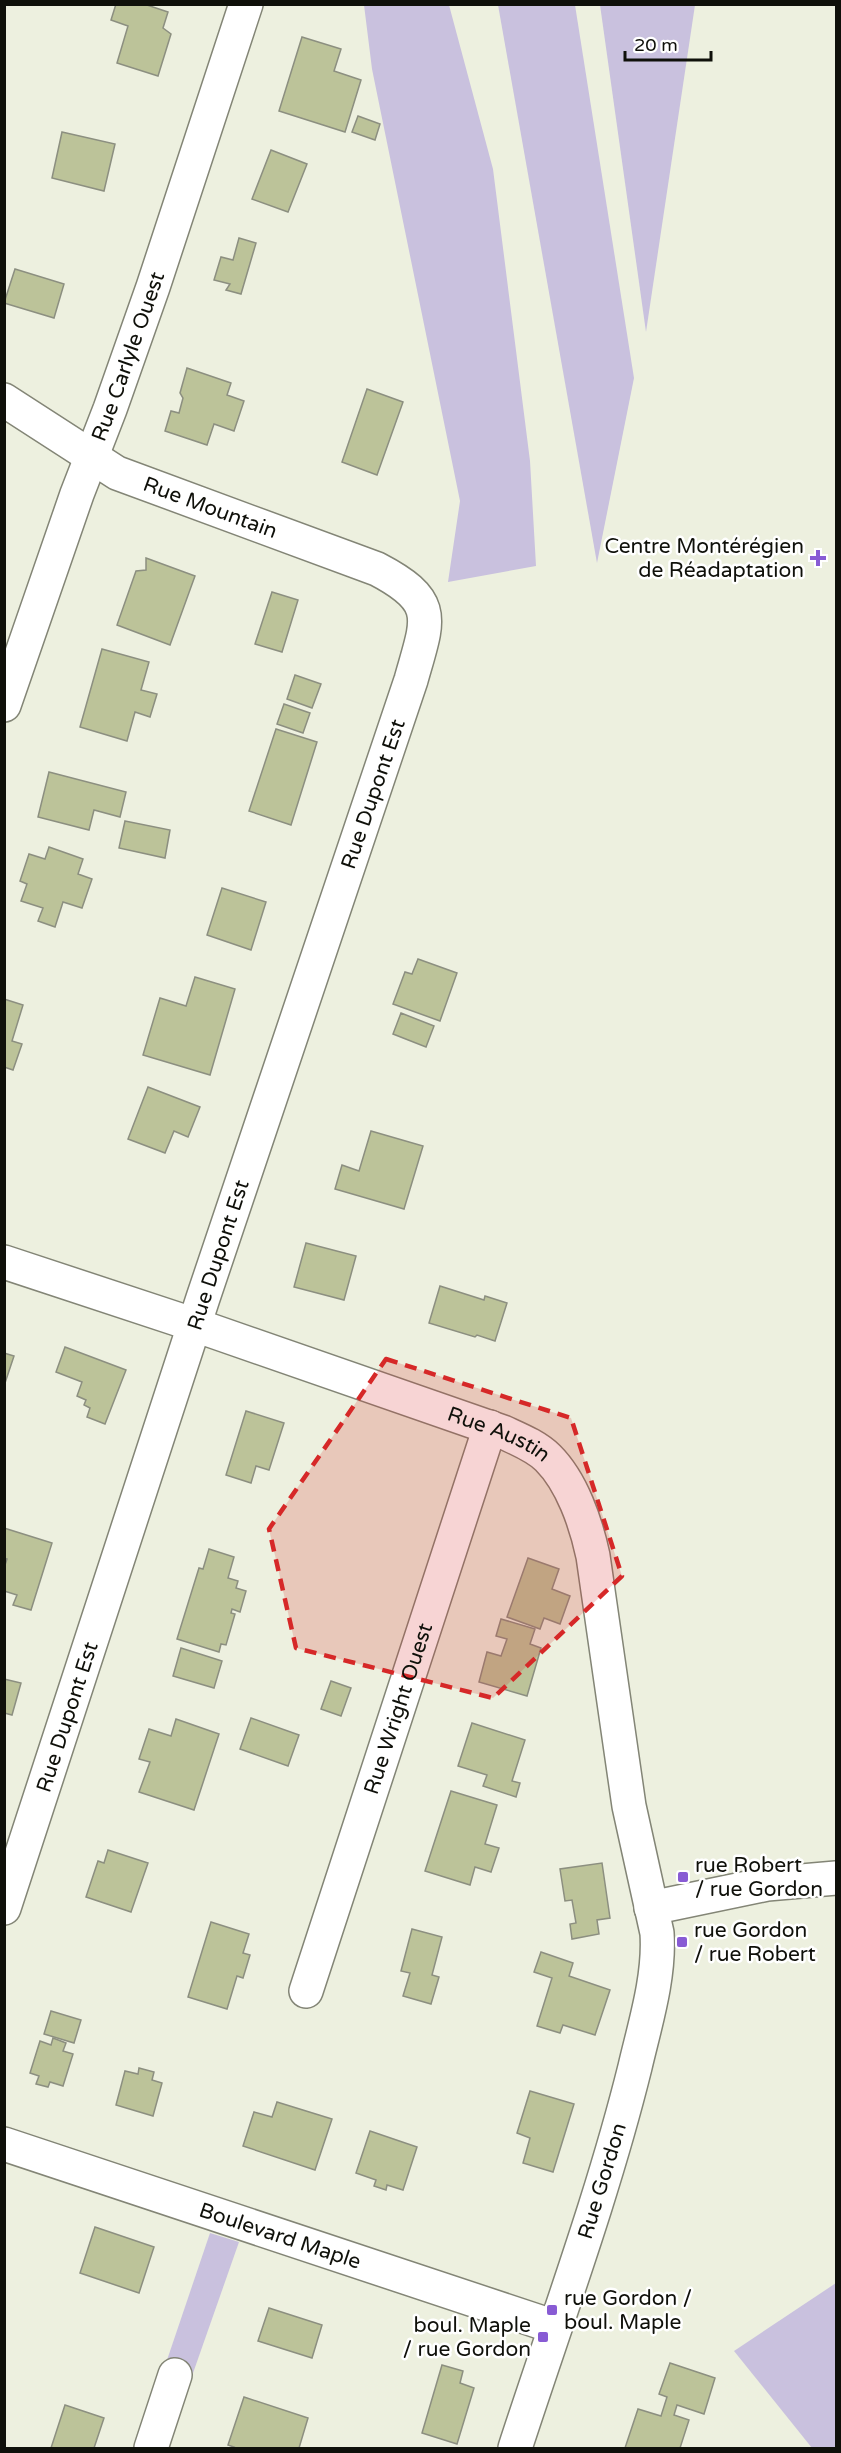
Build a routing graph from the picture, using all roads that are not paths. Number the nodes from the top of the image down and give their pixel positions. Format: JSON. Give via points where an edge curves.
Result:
{"nodes":[{"id":1,"x":246,"y":4,"type":"edge"},
{"id":2,"x":4,"y":400,"type":"edge"},
{"id":3,"x":92,"y":457,"type":"junction"},
{"id":4,"x":421,"y":601,"type":"joint"},
{"id":5,"x":4,"y":705,"type":"edge"},
{"id":6,"x":4,"y":1262,"type":"edge"},
{"id":7,"x":195,"y":1325,"type":"junction"},
{"id":8,"x":490,"y":1427,"type":"junction"},
{"id":9,"x":837,"y":1878,"type":"edge"},
{"id":10,"x":4,"y":1908,"type":"edge"},
{"id":11,"x":651,"y":1908,"type":"junction"},
{"id":12,"x":306,"y":1991,"type":"dead end"},
{"id":13,"x":4,"y":2144,"type":"edge"},
{"id":14,"x":555,"y":2327,"type":"junction"},
{"id":15,"x":175,"y":2375,"type":"dead end"},
{"id":16,"x":151,"y":2448,"type":"edge"},
{"id":17,"x":515,"y":2448,"type":"edge"}],
"edges":[{"from":1,"to":3,"type":"street","name":"Rue Carlyle Ouest"},
{"from":2,"to":3,"type":"street","name":"Rue Mountain"},
{"from":3,"to":4,"type":"street","name":"Rue Mountain","via":[[130,478],[377,569],[398,580]]},
{"from":3,"to":5,"type":"street","name":"Rue Carlyle Ouest"},
{"from":4,"to":7,"type":"street","name":"Rue Dupont Est","via":[[424,629],[411,680]]},
{"from":6,"to":7,"type":"street","name":"Rue Austin"},
{"from":7,"to":8,"type":"street","name":"Rue Austin"},
{"from":7,"to":10,"type":"street","name":"Rue Dupont Est"},
{"from":8,"to":11,"type":"street","name":"Rue Austin","via":[[548,1458],[584,1521],[593,1556],[625,1785]]},
{"from":8,"to":12,"type":"street","name":"Rue Wright Ouest"},
{"from":9,"to":11,"type":"street","via":[[767,1884]]},
{"from":11,"to":14,"type":"street","name":"Rue Gordon","via":[[658,1954],[641,2039],[606,2171]]},
{"from":13,"to":14,"type":"street","name":"Boulevard Maple"},
{"from":14,"to":17,"type":"street","name":"Rue Gordon"},
{"from":15,"to":16,"type":"street"}]}
